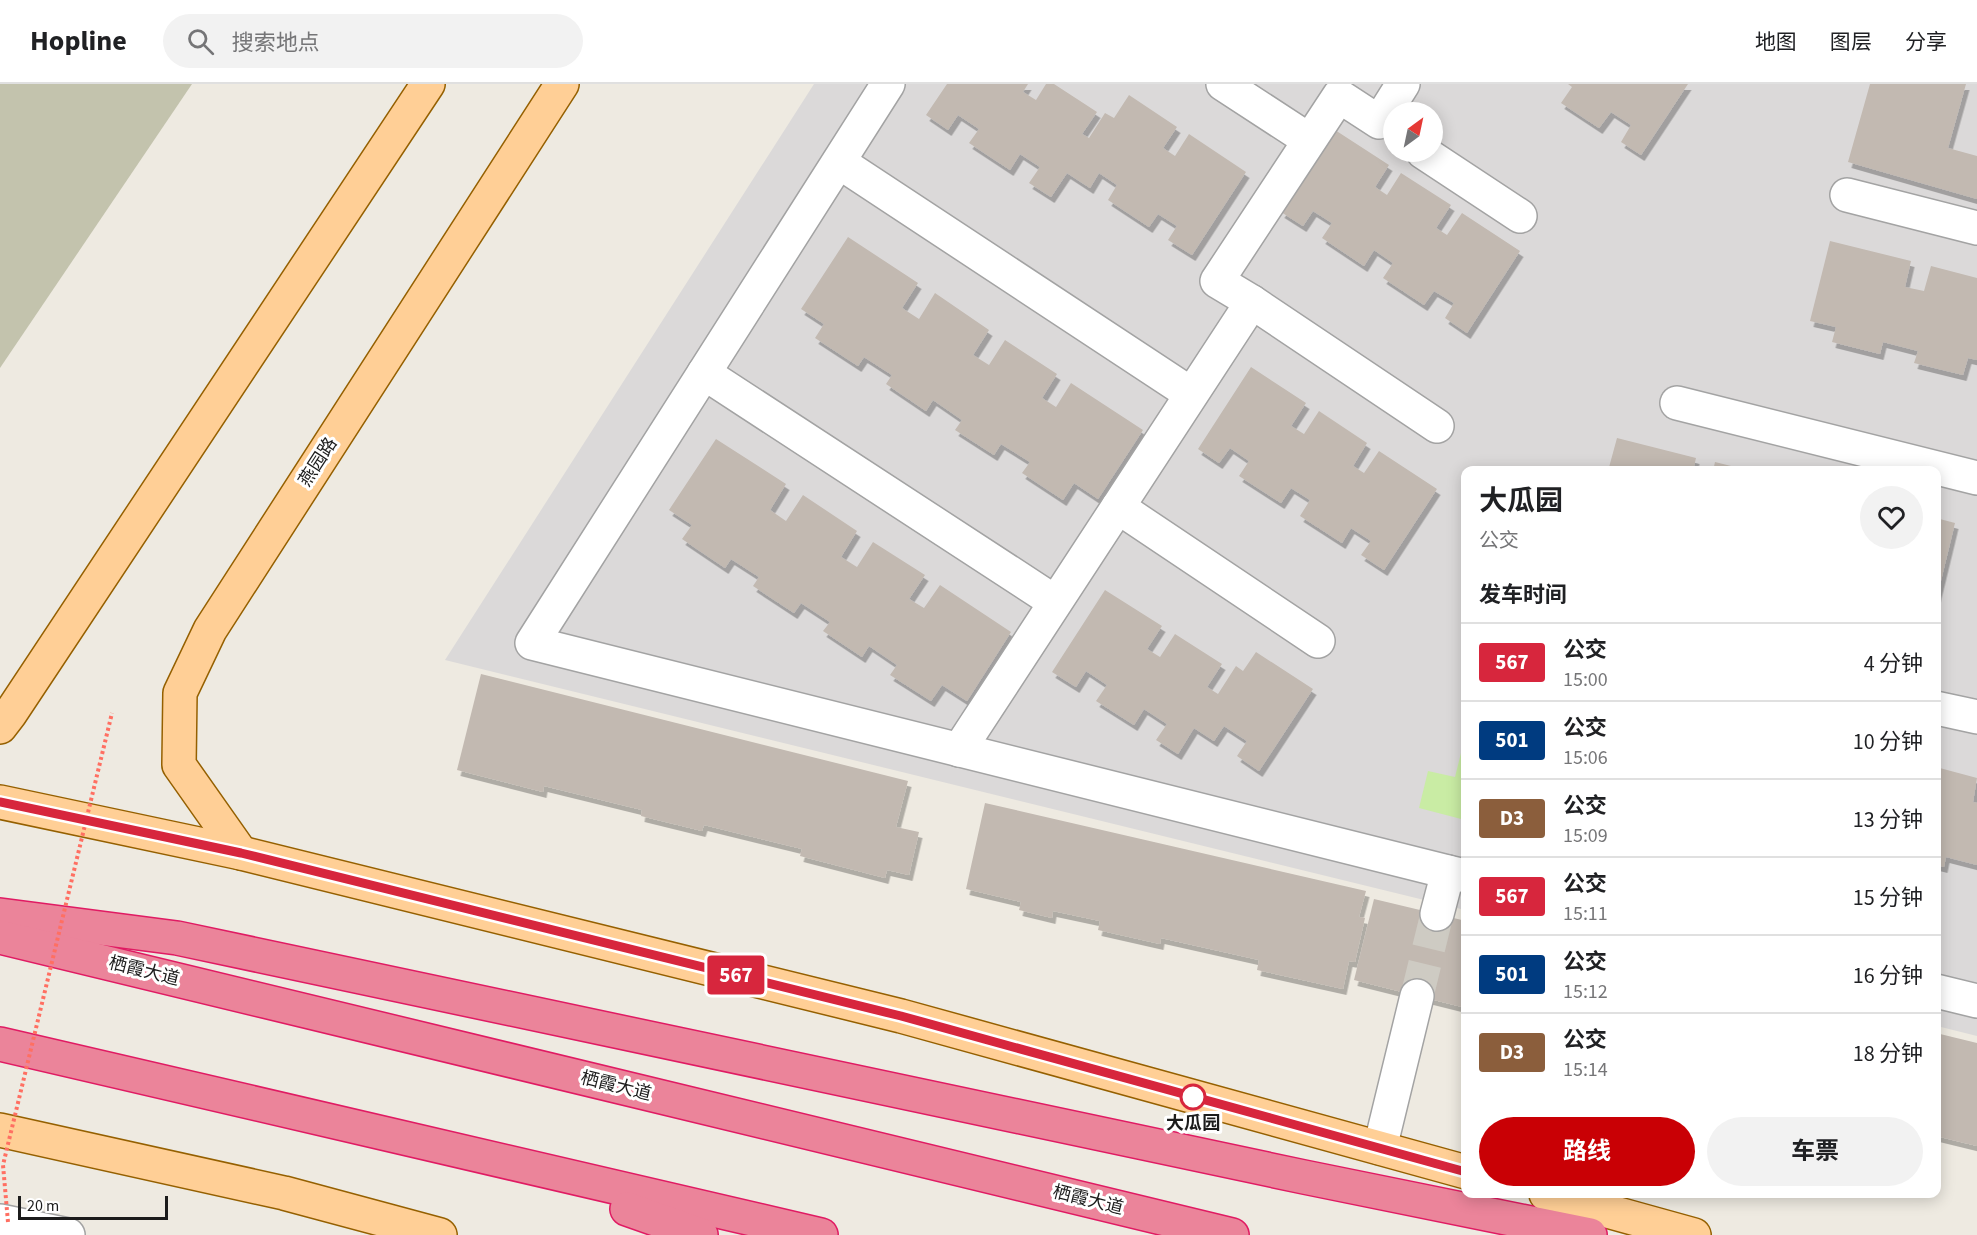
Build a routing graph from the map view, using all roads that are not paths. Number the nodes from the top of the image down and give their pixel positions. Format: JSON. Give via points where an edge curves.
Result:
{"nodes":[{"id":1,"x":428,"y":84,"type":"edge"},
{"id":2,"x":562,"y":84,"type":"edge"},
{"id":3,"x":888,"y":84,"type":"edge"},
{"id":4,"x":1223,"y":84,"type":"edge"},
{"id":5,"x":1403,"y":84,"type":"edge"},
{"id":6,"x":1396,"y":102,"type":"edge"},
{"id":7,"x":1383,"y":125,"type":"edge"},
{"id":8,"x":1310,"y":140,"type":"junction"},
{"id":9,"x":839,"y":162,"type":"junction"},
{"id":10,"x":1438,"y":162,"type":"edge"},
{"id":11,"x":1847,"y":195,"type":"dead end"},
{"id":12,"x":1520,"y":216,"type":"dead end"},
{"id":13,"x":1977,"y":228,"type":"edge"},
{"id":14,"x":1252,"y":302,"type":"junction"},
{"id":15,"x":704,"y":374,"type":"junction"},
{"id":16,"x":1191,"y":394,"type":"junction"},
{"id":17,"x":1677,"y":403,"type":"dead end"},
{"id":18,"x":1437,"y":426,"type":"dead end"},
{"id":19,"x":1929,"y":466,"type":"edge"},
{"id":20,"x":1941,"y":469,"type":"edge"},
{"id":21,"x":1977,"y":478,"type":"edge"},
{"id":22,"x":1118,"y":507,"type":"junction"},
{"id":23,"x":1055,"y":602,"type":"junction"},
{"id":24,"x":1318,"y":641,"type":"dead end"},
{"id":25,"x":1941,"y":709,"type":"edge"},
{"id":26,"x":1977,"y":717,"type":"edge"},
{"id":27,"x":0,"y":726,"type":"edge"},
{"id":28,"x":959,"y":750,"type":"junction"},
{"id":29,"x":0,"y":802,"type":"edge"},
{"id":30,"x":241,"y":853,"type":"junction"},
{"id":31,"x":1457,"y":874,"type":"edge"},
{"id":32,"x":1437,"y":914,"type":"tunnel mouth"},
{"id":33,"x":0,"y":915,"type":"edge"},
{"id":34,"x":0,"y":936,"type":"edge"},
{"id":35,"x":1941,"y":992,"type":"edge"},
{"id":36,"x":1417,"y":996,"type":"tunnel mouth"},
{"id":37,"x":1977,"y":1001,"type":"edge"},
{"id":38,"x":0,"y":1044,"type":"edge"},
{"id":39,"x":0,"y":1130,"type":"edge"},
{"id":40,"x":1380,"y":1148,"type":"junction"},
{"id":41,"x":466,"y":1154,"type":"junction"},
{"id":42,"x":1461,"y":1171,"type":"edge"},
{"id":43,"x":1560,"y":1198,"type":"edge"},
{"id":44,"x":4,"y":1221,"type":"edge"},
{"id":45,"x":68,"y":1235,"type":"edge"},
{"id":46,"x":440,"y":1235,"type":"edge"},
{"id":47,"x":701,"y":1235,"type":"edge"},
{"id":48,"x":821,"y":1235,"type":"edge"},
{"id":49,"x":1232,"y":1235,"type":"edge"},
{"id":50,"x":1590,"y":1235,"type":"edge"},
{"id":51,"x":1694,"y":1235,"type":"edge"}],
"edges":[{"from":1,"to":27,"type":"main road"},
{"from":2,"to":30,"type":"main road","name":"燕园路","via":[[210,630],[180,693],[179,765]]},
{"from":3,"to":9,"type":"street"},
{"from":4,"to":8,"type":"street"},
{"from":5,"to":6,"type":"street"},
{"from":7,"to":8,"type":"street","via":[[1339,96]]},
{"from":8,"to":14,"type":"street","via":[[1217,280]]},
{"from":9,"to":15,"type":"street"},
{"from":9,"to":16,"type":"street"},
{"from":10,"to":12,"type":"street"},
{"from":11,"to":13,"type":"street"},
{"from":14,"to":16,"type":"street"},
{"from":14,"to":18,"type":"street"},
{"from":15,"to":23,"type":"street"},
{"from":15,"to":28,"type":"street","via":[[532,643]]},
{"from":16,"to":22,"type":"street"},
{"from":17,"to":19,"type":"street"},
{"from":20,"to":21,"type":"street"},
{"from":22,"to":23,"type":"street"},
{"from":22,"to":24,"type":"street"},
{"from":23,"to":28,"type":"street"},
{"from":25,"to":26,"type":"street"},
{"from":28,"to":31,"type":"street"},
{"from":29,"to":30,"type":"main road"},
{"from":30,"to":40,"type":"main road","via":[[901,1016]]},
{"from":31,"to":32,"type":"street"},
{"from":33,"to":50,"type":"highway","via":[[177,938]]},
{"from":34,"to":49,"type":"highway","name":"栖霞大道"},
{"from":35,"to":37,"type":"street"},
{"from":36,"to":40,"type":"street"},
{"from":38,"to":41,"type":"highway"},
{"from":39,"to":46,"type":"main road","via":[[284,1193]]},
{"from":40,"to":42,"type":"main road"},
{"from":41,"to":47,"type":"highway"},
{"from":41,"to":48,"type":"highway"},
{"from":43,"to":51,"type":"main road"},
{"from":44,"to":45,"type":"street"}]}
